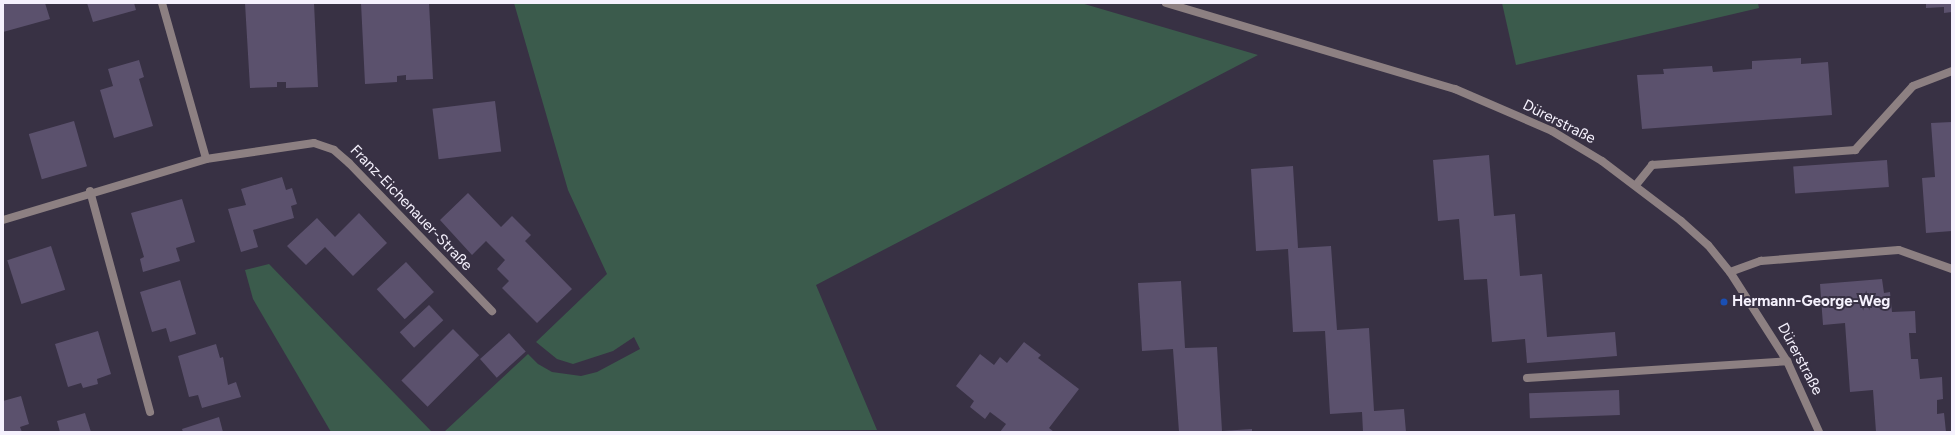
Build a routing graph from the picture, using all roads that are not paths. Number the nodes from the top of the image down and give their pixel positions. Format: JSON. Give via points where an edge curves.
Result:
{"nodes":[{"id":1,"x":162,"y":3,"type":"edge"},
{"id":2,"x":1166,"y":3,"type":"edge"},
{"id":3,"x":1952,"y":70,"type":"edge"},
{"id":4,"x":206,"y":159,"type":"junction"},
{"id":5,"x":1636,"y":185,"type":"junction"},
{"id":6,"x":90,"y":191,"type":"junction"},
{"id":7,"x":3,"y":220,"type":"edge"},
{"id":8,"x":1952,"y":269,"type":"edge"},
{"id":9,"x":1730,"y":272,"type":"junction"},
{"id":10,"x":492,"y":311,"type":"dead end"},
{"id":11,"x":1787,"y":360,"type":"junction"},
{"id":12,"x":1527,"y":378,"type":"dead end"},
{"id":13,"x":150,"y":412,"type":"dead end"},
{"id":14,"x":1819,"y":432,"type":"edge"}],
"edges":[{"from":1,"to":4,"type":"street"},
{"from":2,"to":5,"type":"street","name":"Dürerstraße","via":[[1455,89],[1552,131]]},
{"from":3,"to":5,"type":"street","via":[[1913,86],[1855,150],[1652,165]]},
{"from":4,"to":6,"type":"street","name":"Franz-Eichenauer-Straße"},
{"from":4,"to":10,"type":"street","name":"Franz-Eichenauer-Straße","via":[[314,143],[334,150]]},
{"from":5,"to":9,"type":"street","name":"Dürerstraße","via":[[1708,245]]},
{"from":6,"to":7,"type":"street","name":"Franz-Eichenauer-Straße"},
{"from":6,"to":13,"type":"street"},
{"from":8,"to":9,"type":"street","via":[[1899,250],[1761,261]]},
{"from":9,"to":11,"type":"street","name":"Dürerstraße"},
{"from":11,"to":12,"type":"street"},
{"from":11,"to":14,"type":"street","name":"Dürerstraße"}]}
